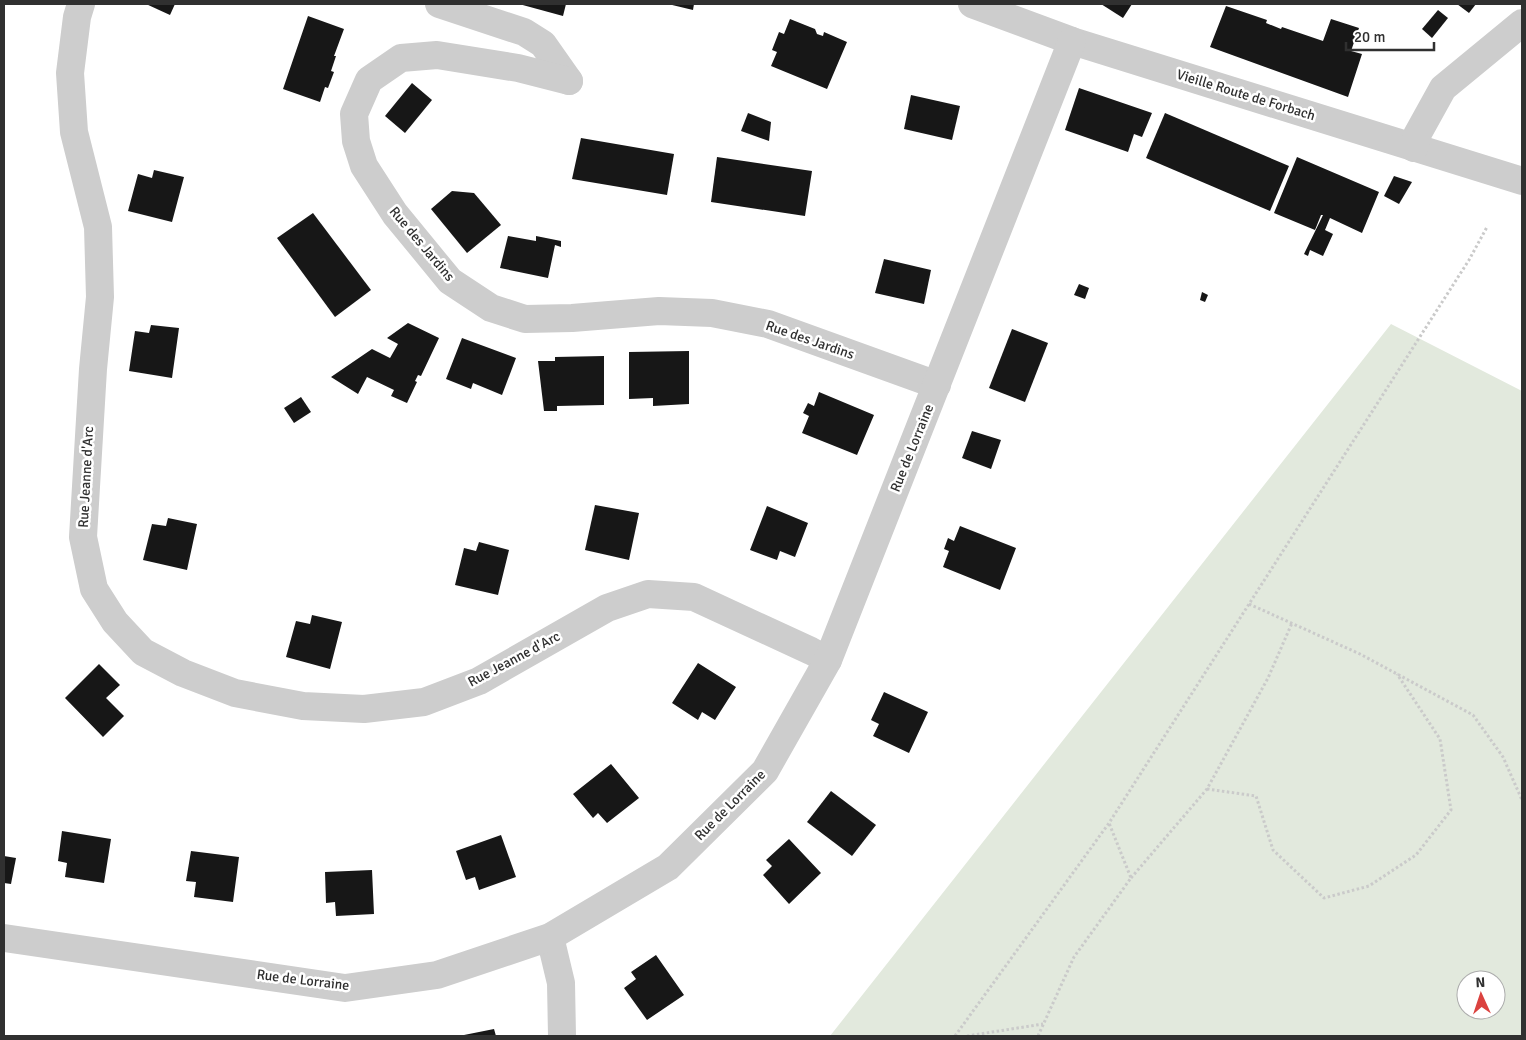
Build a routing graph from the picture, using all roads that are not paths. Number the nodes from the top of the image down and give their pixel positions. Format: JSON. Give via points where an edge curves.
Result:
{"nodes":[{"id":1,"x":81,"y":4,"type":"edge"},
{"id":2,"x":439,"y":4,"type":"edge"},
{"id":3,"x":972,"y":4,"type":"edge"},
{"id":4,"x":1522,"y":23,"type":"edge"},
{"id":5,"x":1072,"y":41,"type":"junction"},
{"id":6,"x":1414,"y":148,"type":"junction"},
{"id":7,"x":1522,"y":181,"type":"edge"},
{"id":8,"x":937,"y":386,"type":"junction"},
{"id":9,"x":828,"y":660,"type":"junction"},
{"id":10,"x":550,"y":937,"type":"junction"},
{"id":11,"x":4,"y":938,"type":"edge"},
{"id":12,"x":562,"y":1036,"type":"edge"}],
"edges":[{"from":1,"to":9,"type":"street","name":"Rue Jeanne d'Arc","via":[[70,73],[74,132],[98,227],[100,297],[83,537],[94,589],[115,622],[144,652],[183,673],[235,693],[303,706],[364,709],[424,702],[479,681],[607,608],[648,594],[694,598]]},
{"from":2,"to":8,"type":"street","name":"Rue des Jardins","via":[[524,32],[543,44],[569,81],[518,68],[437,55],[401,58],[369,80],[354,114],[356,142],[364,166],[395,214],[450,281],[491,308],[525,319],[659,311],[712,313],[768,324]]},
{"from":3,"to":5,"type":"street","name":"Vieille Route de Forbach"},
{"from":4,"to":6,"type":"street","via":[[1443,88],[1417,135]]},
{"from":5,"to":6,"type":"street","name":"Vieille Route de Forbach"},
{"from":5,"to":8,"type":"street","name":"Rue de Lorraine"},
{"from":6,"to":7,"type":"street","name":"Vieille Route de Forbach"},
{"from":8,"to":9,"type":"street","name":"Rue de Lorraine"},
{"from":9,"to":10,"type":"street","name":"Rue de Lorraine","via":[[765,772],[668,867]]},
{"from":10,"to":11,"type":"street","name":"Rue de Lorraine","via":[[437,975],[345,988]]},
{"from":10,"to":12,"type":"street","via":[[562,983]]}]}
